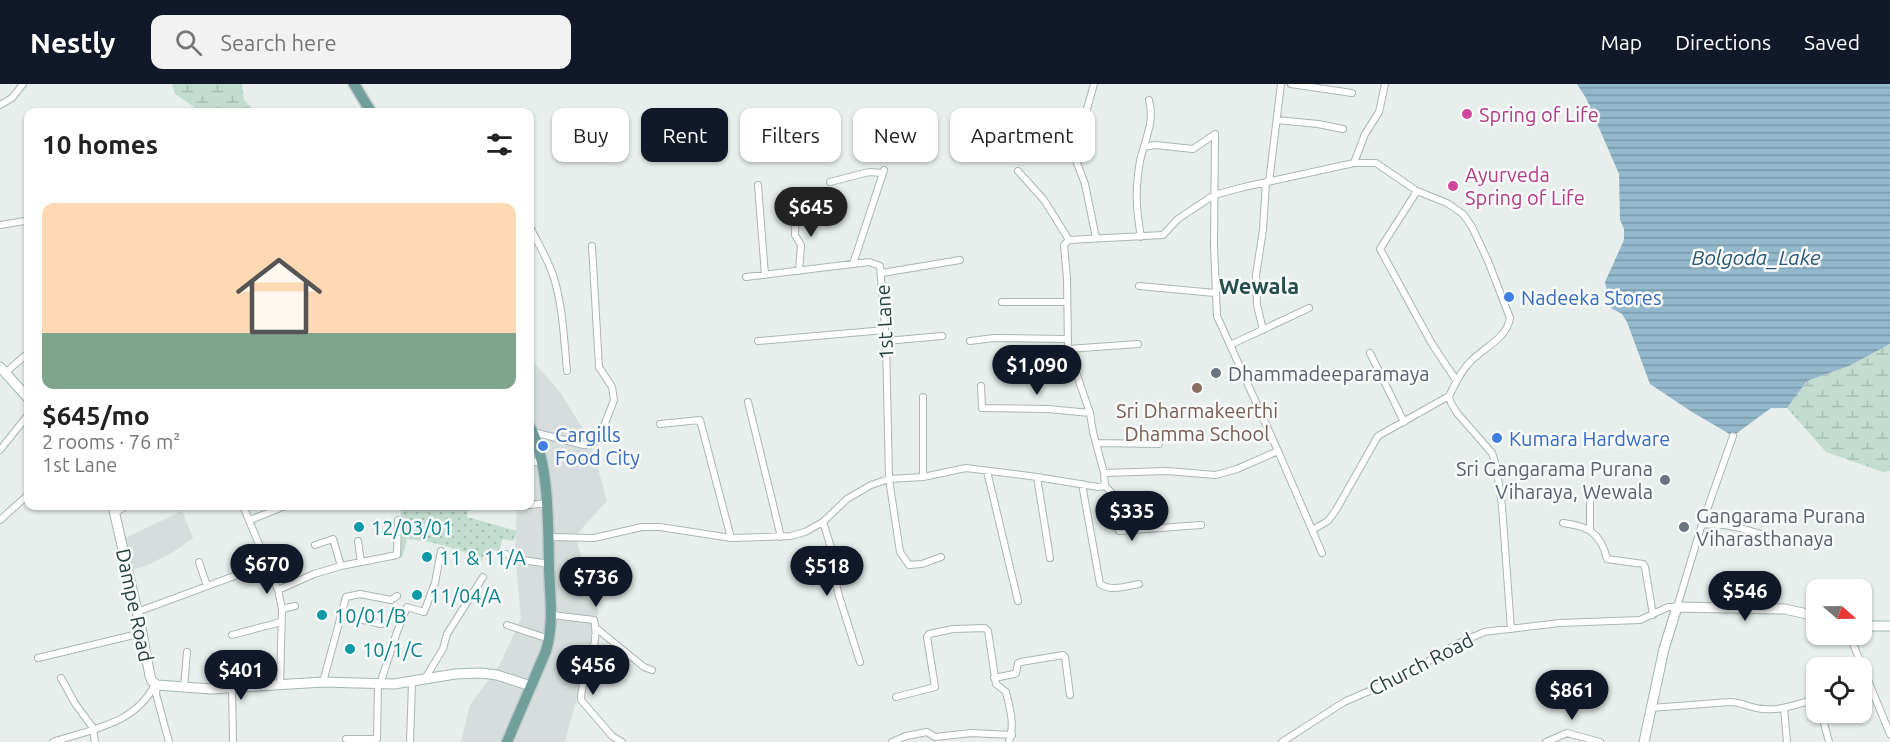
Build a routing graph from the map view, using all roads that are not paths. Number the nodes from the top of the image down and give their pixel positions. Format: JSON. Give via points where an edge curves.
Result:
{"nodes":[{"id":1,"x":23,"y":84,"type":"edge"},
{"id":2,"x":354,"y":84,"type":"edge"},
{"id":3,"x":1094,"y":84,"type":"edge"},
{"id":4,"x":1281,"y":84,"type":"edge"},
{"id":5,"x":1291,"y":84,"type":"edge"},
{"id":6,"x":1385,"y":84,"type":"edge"},
{"id":7,"x":1352,"y":93,"type":"dead end"},
{"id":8,"x":1149,"y":100,"type":"dead end"},
{"id":9,"x":0,"y":105,"type":"edge"},
{"id":10,"x":369,"y":108,"type":"edge"},
{"id":11,"x":1086,"y":108,"type":"edge"},
{"id":12,"x":1277,"y":120,"type":"junction"},
{"id":13,"x":1343,"y":129,"type":"dead end"},
{"id":14,"x":1144,"y":147,"type":"junction"},
{"id":15,"x":1077,"y":162,"type":"edge"},
{"id":16,"x":1354,"y":163,"type":"junction"},
{"id":17,"x":1018,"y":171,"type":"dead end"},
{"id":18,"x":830,"y":182,"type":"dead end"},
{"id":19,"x":1268,"y":182,"type":"junction"},
{"id":20,"x":758,"y":185,"type":"dead end"},
{"id":21,"x":1417,"y":191,"type":"junction"},
{"id":22,"x":1214,"y":195,"type":"junction"},
{"id":23,"x":795,"y":204,"type":"dead end"},
{"id":24,"x":24,"y":221,"type":"edge"},
{"id":25,"x":0,"y":225,"type":"edge"},
{"id":26,"x":534,"y":236,"type":"edge"},
{"id":27,"x":1141,"y":237,"type":"junction"},
{"id":28,"x":1096,"y":238,"type":"junction"},
{"id":29,"x":1069,"y":240,"type":"junction"},
{"id":30,"x":592,"y":246,"type":"dead end"},
{"id":31,"x":960,"y":260,"type":"dead end"},
{"id":32,"x":853,"y":264,"type":"junction"},
{"id":33,"x":799,"y":271,"type":"junction"},
{"id":34,"x":882,"y":273,"type":"junction"},
{"id":35,"x":765,"y":275,"type":"junction"},
{"id":36,"x":746,"y":277,"type":"dead end"},
{"id":37,"x":1139,"y":286,"type":"dead end"},
{"id":38,"x":1215,"y":293,"type":"junction"},
{"id":39,"x":1002,"y":302,"type":"dead end"},
{"id":40,"x":1066,"y":302,"type":"junction"},
{"id":41,"x":1309,"y":308,"type":"dead end"},
{"id":42,"x":885,"y":330,"type":"junction"},
{"id":43,"x":1263,"y":330,"type":"junction"},
{"id":44,"x":942,"y":336,"type":"dead end"},
{"id":45,"x":1066,"y":339,"type":"junction"},
{"id":46,"x":758,"y":341,"type":"dead end"},
{"id":47,"x":886,"y":341,"type":"junction"},
{"id":48,"x":970,"y":341,"type":"dead end"},
{"id":49,"x":1138,"y":345,"type":"dead end"},
{"id":50,"x":1230,"y":345,"type":"junction"},
{"id":51,"x":1068,"y":349,"type":"junction"},
{"id":52,"x":1370,"y":353,"type":"dead end"},
{"id":53,"x":24,"y":356,"type":"edge"},
{"id":54,"x":2,"y":370,"type":"edge"},
{"id":55,"x":567,"y":371,"type":"dead end"},
{"id":56,"x":1456,"y":380,"type":"junction"},
{"id":57,"x":981,"y":386,"type":"dead end"},
{"id":58,"x":24,"y":394,"type":"edge"},
{"id":59,"x":1449,"y":396,"type":"junction"},
{"id":60,"x":923,"y":398,"type":"dead end"},
{"id":61,"x":748,"y":402,"type":"dead end"},
{"id":62,"x":1090,"y":413,"type":"junction"},
{"id":63,"x":24,"y":421,"type":"edge"},
{"id":64,"x":1404,"y":422,"type":"junction"},
{"id":65,"x":660,"y":424,"type":"dead end"},
{"id":66,"x":534,"y":431,"type":"edge"},
{"id":67,"x":1733,"y":436,"type":"dead end"},
{"id":68,"x":1096,"y":443,"type":"junction"},
{"id":69,"x":1159,"y":444,"type":"dead end"},
{"id":70,"x":0,"y":450,"type":"edge"},
{"id":71,"x":1278,"y":451,"type":"junction"},
{"id":72,"x":535,"y":462,"type":"edge"},
{"id":73,"x":987,"y":471,"type":"junction"},
{"id":74,"x":1104,"y":473,"type":"junction"},
{"id":75,"x":923,"y":477,"type":"junction"},
{"id":76,"x":1037,"y":477,"type":"junction"},
{"id":77,"x":889,"y":479,"type":"junction"},
{"id":78,"x":1082,"y":484,"type":"junction"},
{"id":79,"x":1105,"y":486,"type":"junction"},
{"id":80,"x":1590,"y":493,"type":"dead end"},
{"id":81,"x":24,"y":499,"type":"edge"},
{"id":82,"x":547,"y":503,"type":"junction"},
{"id":83,"x":534,"y":505,"type":"edge"},
{"id":84,"x":114,"y":510,"type":"edge"},
{"id":85,"x":245,"y":510,"type":"edge"},
{"id":86,"x":275,"y":510,"type":"edge"},
{"id":87,"x":0,"y":520,"type":"edge"},
{"id":88,"x":250,"y":520,"type":"junction"},
{"id":89,"x":398,"y":520,"type":"dead end"},
{"id":90,"x":823,"y":522,"type":"junction"},
{"id":91,"x":1563,"y":523,"type":"dead end"},
{"id":92,"x":1702,"y":524,"type":"junction"},
{"id":93,"x":1201,"y":525,"type":"dead end"},
{"id":94,"x":1314,"y":529,"type":"junction"},
{"id":95,"x":1590,"y":530,"type":"junction"},
{"id":96,"x":550,"y":537,"type":"junction"},
{"id":97,"x":781,"y":537,"type":"junction"},
{"id":98,"x":731,"y":538,"type":"junction"},
{"id":99,"x":1818,"y":539,"type":"dead end"},
{"id":100,"x":358,"y":541,"type":"dead end"},
{"id":101,"x":315,"y":545,"type":"dead end"},
{"id":102,"x":441,"y":551,"type":"dead end"},
{"id":103,"x":1322,"y":553,"type":"dead end"},
{"id":104,"x":506,"y":554,"type":"dead end"},
{"id":105,"x":941,"y":557,"type":"dead end"},
{"id":106,"x":1050,"y":558,"type":"dead end"},
{"id":107,"x":199,"y":562,"type":"dead end"},
{"id":108,"x":361,"y":562,"type":"junction"},
{"id":109,"x":267,"y":564,"type":"junction"},
{"id":110,"x":549,"y":564,"type":"junction"},
{"id":111,"x":341,"y":566,"type":"junction"},
{"id":112,"x":483,"y":577,"type":"dead end"},
{"id":113,"x":1139,"y":584,"type":"dead end"},
{"id":114,"x":207,"y":586,"type":"junction"},
{"id":115,"x":278,"y":590,"type":"junction"},
{"id":116,"x":397,"y":596,"type":"dead end"},
{"id":117,"x":1018,"y":601,"type":"dead end"},
{"id":118,"x":295,"y":606,"type":"dead end"},
{"id":119,"x":1677,"y":607,"type":"junction"},
{"id":120,"x":282,"y":609,"type":"junction"},
{"id":121,"x":137,"y":612,"type":"junction"},
{"id":122,"x":1806,"y":614,"type":"edge"},
{"id":123,"x":341,"y":615,"type":"junction"},
{"id":124,"x":552,"y":615,"type":"junction"},
{"id":125,"x":1653,"y":615,"type":"junction"},
{"id":126,"x":281,"y":622,"type":"junction"},
{"id":127,"x":381,"y":624,"type":"dead end"},
{"id":128,"x":507,"y":625,"type":"dead end"},
{"id":129,"x":1872,"y":626,"type":"edge"},
{"id":130,"x":1890,"y":626,"type":"edge"},
{"id":131,"x":596,"y":628,"type":"junction"},
{"id":132,"x":1511,"y":629,"type":"junction"},
{"id":133,"x":142,"y":633,"type":"junction"},
{"id":134,"x":232,"y":635,"type":"dead end"},
{"id":135,"x":549,"y":639,"type":"junction"},
{"id":136,"x":1854,"y":645,"type":"edge"},
{"id":137,"x":187,"y":652,"type":"dead end"},
{"id":138,"x":38,"y":658,"type":"dead end"},
{"id":139,"x":860,"y":662,"type":"dead end"},
{"id":140,"x":652,"y":670,"type":"dead end"},
{"id":141,"x":61,"y":678,"type":"dead end"},
{"id":142,"x":994,"y":678,"type":"junction"},
{"id":143,"x":424,"y":680,"type":"junction"},
{"id":144,"x":323,"y":682,"type":"junction"},
{"id":145,"x":412,"y":683,"type":"junction"},
{"id":146,"x":156,"y":684,"type":"junction"},
{"id":147,"x":379,"y":684,"type":"junction"},
{"id":148,"x":280,"y":685,"type":"junction"},
{"id":149,"x":531,"y":686,"type":"junction"},
{"id":150,"x":184,"y":688,"type":"junction"},
{"id":151,"x":232,"y":688,"type":"junction"},
{"id":152,"x":1070,"y":695,"type":"dead end"},
{"id":153,"x":896,"y":697,"type":"dead end"},
{"id":154,"x":1806,"y":702,"type":"edge"},
{"id":155,"x":1651,"y":708,"type":"junction"},
{"id":156,"x":1784,"y":708,"type":"junction"},
{"id":157,"x":1824,"y":723,"type":"edge"},
{"id":158,"x":94,"y":729,"type":"junction"},
{"id":159,"x":1890,"y":734,"type":"edge"},
{"id":160,"x":346,"y":739,"type":"dead end"},
{"id":161,"x":1011,"y":739,"type":"edge"},
{"id":162,"x":53,"y":742,"type":"edge"},
{"id":163,"x":95,"y":742,"type":"edge"},
{"id":164,"x":169,"y":742,"type":"edge"},
{"id":165,"x":233,"y":742,"type":"edge"},
{"id":166,"x":410,"y":742,"type":"edge"},
{"id":167,"x":507,"y":742,"type":"edge"},
{"id":168,"x":622,"y":742,"type":"edge"},
{"id":169,"x":892,"y":742,"type":"edge"},
{"id":170,"x":1282,"y":742,"type":"edge"},
{"id":171,"x":1546,"y":742,"type":"edge"},
{"id":172,"x":1600,"y":742,"type":"edge"},
{"id":173,"x":1644,"y":742,"type":"edge"},
{"id":174,"x":1787,"y":742,"type":"edge"},
{"id":175,"x":1829,"y":742,"type":"edge"}],
"edges":[{"from":1,"to":9,"type":"street"},
{"from":2,"to":10,"type":"main road"},
{"from":3,"to":11,"type":"street"},
{"from":4,"to":12,"type":"street"},
{"from":5,"to":7,"type":"street"},
{"from":6,"to":16,"type":"street","via":[[1379,112]]},
{"from":8,"to":14,"type":"street","via":[[1152,116]]},
{"from":12,"to":13,"type":"street"},
{"from":12,"to":19,"type":"street"},
{"from":14,"to":22,"type":"street","via":[[1193,149],[1215,134]]},
{"from":14,"to":27,"type":"street","via":[[1135,204]]},
{"from":15,"to":28,"type":"street"},
{"from":16,"to":19,"type":"street"},
{"from":16,"to":21,"type":"street","via":[[1376,163]]},
{"from":17,"to":29,"type":"street","via":[[1044,200]]},
{"from":18,"to":32,"type":"street","via":[[884,171]]},
{"from":19,"to":22,"type":"street"},
{"from":19,"to":43,"type":"street","via":[[1256,275]]},
{"from":20,"to":35,"type":"street"},
{"from":21,"to":56,"type":"street","via":[[1380,249]]},
{"from":21,"to":56,"type":"street","via":[[1463,214],[1488,261],[1510,318],[1504,332],[1472,359]]},
{"from":22,"to":27,"type":"street","via":[[1178,219],[1163,235]]},
{"from":22,"to":38,"type":"street"},
{"from":23,"to":33,"type":"street","via":[[795,235],[801,245]]},
{"from":24,"to":25,"type":"street"},
{"from":26,"to":55,"type":"street","via":[[557,290]]},
{"from":27,"to":28,"type":"street"},
{"from":28,"to":29,"type":"street"},
{"from":29,"to":40,"type":"street","via":[[1064,245]]},
{"from":30,"to":66,"type":"street","via":[[599,367],[612,387],[614,400],[599,439],[592,444]]},
{"from":31,"to":34,"type":"street"},
{"from":32,"to":33,"type":"street","name":"1st Lane"},
{"from":32,"to":34,"type":"street","name":"1st Lane","via":[[874,263]]},
{"from":33,"to":35,"type":"street","name":"1st Lane"},
{"from":34,"to":42,"type":"street","name":"1st Lane"},
{"from":35,"to":36,"type":"street","name":"1st Lane"},
{"from":37,"to":38,"type":"street"},
{"from":38,"to":50,"type":"street","via":[[1217,316]]},
{"from":39,"to":40,"type":"street"},
{"from":40,"to":45,"type":"street"},
{"from":41,"to":43,"type":"street"},
{"from":42,"to":46,"type":"street"},
{"from":42,"to":47,"type":"street","name":"1st Lane"},
{"from":43,"to":50,"type":"street"},
{"from":44,"to":47,"type":"street"},
{"from":45,"to":48,"type":"street"},
{"from":45,"to":51,"type":"street"},
{"from":47,"to":77,"type":"street","name":"1st Lane"},
{"from":49,"to":51,"type":"street"},
{"from":50,"to":71,"type":"street"},
{"from":51,"to":62,"type":"street"},
{"from":52,"to":64,"type":"street"},
{"from":53,"to":54,"type":"street"},
{"from":54,"to":58,"type":"street"},
{"from":56,"to":59,"type":"street"},
{"from":57,"to":62,"type":"street","via":[[982,408]]},
{"from":59,"to":64,"type":"street"},
{"from":59,"to":132,"type":"street","via":[[1457,413],[1492,453],[1496,465]]},
{"from":60,"to":75,"type":"street"},
{"from":61,"to":97,"type":"street"},
{"from":62,"to":68,"type":"street"},
{"from":63,"to":70,"type":"street"},
{"from":64,"to":94,"type":"street","via":[[1378,436],[1336,510],[1328,521]]},
{"from":65,"to":98,"type":"street","via":[[700,420]]},
{"from":67,"to":92,"type":"street"},
{"from":68,"to":69,"type":"street"},
{"from":68,"to":74,"type":"street"},
{"from":71,"to":74,"type":"street","via":[[1216,475]]},
{"from":71,"to":94,"type":"street"},
{"from":72,"to":82,"type":"main road"},
{"from":73,"to":75,"type":"street","via":[[966,468]]},
{"from":73,"to":76,"type":"street"},
{"from":73,"to":117,"type":"street"},
{"from":74,"to":79,"type":"street"},
{"from":75,"to":77,"type":"street"},
{"from":76,"to":78,"type":"street"},
{"from":76,"to":106,"type":"street"},
{"from":77,"to":90,"type":"street","via":[[847,499]]},
{"from":77,"to":105,"type":"street","name":"1st Lane","via":[[903,559],[909,565]]},
{"from":78,"to":79,"type":"street"},
{"from":78,"to":113,"type":"street","via":[[1100,584],[1115,588]]},
{"from":79,"to":93,"type":"street","via":[[1111,492],[1119,531]]},
{"from":80,"to":95,"type":"street"},
{"from":81,"to":87,"type":"street"},
{"from":82,"to":83,"type":"street"},
{"from":82,"to":96,"type":"main road"},
{"from":84,"to":121,"type":"street","name":"Dampe Road"},
{"from":85,"to":88,"type":"street"},
{"from":86,"to":88,"type":"street"},
{"from":88,"to":109,"type":"street"},
{"from":89,"to":108,"type":"street","via":[[397,555]]},
{"from":90,"to":97,"type":"street","via":[[805,532]]},
{"from":90,"to":139,"type":"street","via":[[833,554],[839,596]]},
{"from":91,"to":95,"type":"street","via":[[1580,524]]},
{"from":92,"to":99,"type":"street","via":[[1809,542]]},
{"from":92,"to":119,"type":"street"},
{"from":94,"to":103,"type":"street"},
{"from":95,"to":125,"type":"street","via":[[1602,542],[1607,559],[1643,564]]},
{"from":96,"to":98,"type":"street","via":[[594,538],[660,526]]},
{"from":96,"to":110,"type":"main road"},
{"from":97,"to":98,"type":"street"},
{"from":100,"to":108,"type":"street"},
{"from":101,"to":111,"type":"street","via":[[333,539]]},
{"from":102,"to":147,"type":"street","via":[[424,612],[407,607]]},
{"from":104,"to":110,"type":"street"},
{"from":107,"to":114,"type":"street"},
{"from":108,"to":111,"type":"street"},
{"from":109,"to":114,"type":"street"},
{"from":109,"to":115,"type":"street"},
{"from":110,"to":124,"type":"main road"},
{"from":111,"to":115,"type":"street"},
{"from":112,"to":143,"type":"street"},
{"from":114,"to":121,"type":"street"},
{"from":115,"to":120,"type":"street"},
{"from":116,"to":123,"type":"street","via":[[391,600],[351,595],[346,597]]},
{"from":118,"to":120,"type":"street"},
{"from":119,"to":122,"type":"street","via":[[1785,609]]},
{"from":119,"to":125,"type":"street","name":"Church Road"},
{"from":119,"to":155,"type":"street"},
{"from":120,"to":126,"type":"street"},
{"from":121,"to":133,"type":"street","name":"Dampe Road"},
{"from":123,"to":127,"type":"street"},
{"from":123,"to":144,"type":"street"},
{"from":124,"to":131,"type":"street","via":[[594,620]]},
{"from":124,"to":135,"type":"main road"},
{"from":125,"to":132,"type":"street","name":"Church Road","via":[[1640,620]]},
{"from":126,"to":134,"type":"street"},
{"from":126,"to":148,"type":"street"},
{"from":128,"to":135,"type":"street"},
{"from":129,"to":130,"type":"street"},
{"from":131,"to":140,"type":"street","via":[[644,668]]},
{"from":131,"to":168,"type":"street","via":[[581,700],[606,730]]},
{"from":132,"to":170,"type":"street","name":"Church Road","via":[[1467,639],[1422,667],[1344,702]]},
{"from":133,"to":138,"type":"street"},
{"from":133,"to":146,"type":"street","name":"Dampe Road","via":[[150,676]]},
{"from":135,"to":149,"type":"main road"},
{"from":136,"to":159,"type":"street"},
{"from":137,"to":150,"type":"street"},
{"from":141,"to":158,"type":"street"},
{"from":142,"to":152,"type":"street","via":[[1016,673],[1018,663],[1063,655]]},
{"from":142,"to":153,"type":"street","via":[[985,627],[953,629],[927,637],[935,687]]},
{"from":142,"to":161,"type":"street","via":[[1006,692]]},
{"from":143,"to":145,"type":"street","name":"Dampe Road"},
{"from":143,"to":149,"type":"street","name":"Dampe Road","via":[[481,673]]},
{"from":144,"to":147,"type":"street","name":"Dampe Road"},
{"from":144,"to":148,"type":"street","name":"Dampe Road"},
{"from":145,"to":147,"type":"street","name":"Dampe Road"},
{"from":145,"to":166,"type":"street"},
{"from":146,"to":150,"type":"street","name":"Dampe Road"},
{"from":146,"to":158,"type":"street","via":[[135,711]]},
{"from":146,"to":164,"type":"street"},
{"from":147,"to":160,"type":"street","via":[[377,739]]},
{"from":148,"to":151,"type":"street","name":"Dampe Road"},
{"from":149,"to":167,"type":"main road"},
{"from":150,"to":151,"type":"street","name":"Dampe Road"},
{"from":151,"to":165,"type":"street"},
{"from":154,"to":156,"type":"street"},
{"from":155,"to":156,"type":"street","via":[[1730,702],[1762,710]]},
{"from":155,"to":173,"type":"street"},
{"from":156,"to":174,"type":"street"},
{"from":157,"to":175,"type":"street"},
{"from":158,"to":162,"type":"street"},
{"from":158,"to":163,"type":"street"},
{"from":161,"to":169,"type":"street","via":[[971,733],[934,736],[927,732]]},
{"from":171,"to":172,"type":"street","via":[[1567,733]]}]}
